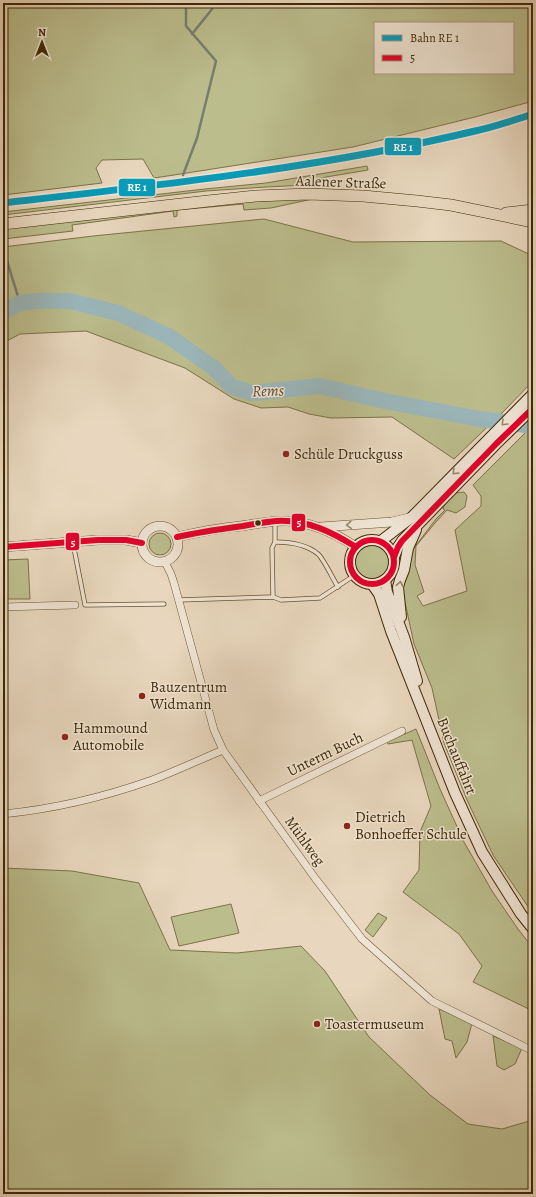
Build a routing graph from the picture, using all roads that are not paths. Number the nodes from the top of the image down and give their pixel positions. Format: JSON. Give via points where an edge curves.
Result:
{"nodes":[{"id":1,"x":533,"y":210,"type":"edge"},
{"id":2,"x":493,"y":214,"type":"junction"},
{"id":3,"x":533,"y":222,"type":"edge"},
{"id":4,"x":3,"y":224,"type":"edge"},
{"id":5,"x":531,"y":401,"type":"edge"},
{"id":6,"x":416,"y":520,"type":"junction"},
{"id":7,"x":275,"y":521,"type":"junction"},
{"id":8,"x":317,"y":527,"type":"junction"},
{"id":9,"x":177,"y":537,"type":"junction"},
{"id":10,"x":382,"y":541,"type":"junction"},
{"id":11,"x":73,"y":542,"type":"junction"},
{"id":12,"x":142,"y":542,"type":"junction"},
{"id":13,"x":275,"y":542,"type":"junction"},
{"id":14,"x":3,"y":547,"type":"edge"},
{"id":15,"x":356,"y":547,"type":"junction"},
{"id":16,"x":394,"y":557,"type":"junction"},
{"id":17,"x":165,"y":562,"type":"junction"},
{"id":18,"x":355,"y":575,"type":"junction"},
{"id":19,"x":385,"y":580,"type":"junction"},
{"id":20,"x":372,"y":584,"type":"junction"},
{"id":21,"x":338,"y":587,"type":"junction"},
{"id":22,"x":273,"y":598,"type":"junction"},
{"id":23,"x":178,"y":600,"type":"junction"},
{"id":24,"x":164,"y":604,"type":"dead end"},
{"id":25,"x":75,"y":605,"type":"dead end"},
{"id":26,"x":3,"y":607,"type":"edge"},
{"id":27,"x":404,"y":637,"type":"junction"},
{"id":28,"x":423,"y":707,"type":"junction"},
{"id":29,"x":402,"y":731,"type":"dead end"},
{"id":30,"x":223,"y":750,"type":"junction"},
{"id":31,"x":259,"y":801,"type":"junction"},
{"id":32,"x":3,"y":814,"type":"edge"},
{"id":33,"x":533,"y":929,"type":"edge"},
{"id":34,"x":533,"y":1051,"type":"edge"}],
"edges":[{"from":1,"to":2,"type":"main road"},
{"from":2,"to":3,"type":"main road","name":"Aalener Straße"},
{"from":2,"to":4,"type":"main road","name":"Aalener Straße","via":[[417,201],[308,194],[256,196]]},
{"from":5,"to":6,"type":"main road","via":[[496,444]]},
{"from":5,"to":6,"type":"main road","one_way":true,"via":[[482,444]]},
{"from":6,"to":8,"type":"street","one_way":true},
{"from":6,"to":10,"type":"main road"},
{"from":6,"to":16,"type":"main road"},
{"from":27,"to":6,"type":"main road","one_way":true,"via":[[398,587]]},
{"from":7,"to":8,"type":"street"},
{"from":7,"to":9,"type":"street"},
{"from":7,"to":13,"type":"lane"},
{"from":8,"to":15,"type":"street"},
{"from":9,"to":12,"type":"street","via":[[167,527],[158,526],[145,534]]},
{"from":9,"to":17,"type":"street","via":[[178,549],[171,559]]},
{"from":10,"to":15,"type":"main road","via":[[368,540]]},
{"from":10,"to":16,"type":"main road","via":[[390,548]]},
{"from":11,"to":12,"type":"street"},
{"from":11,"to":14,"type":"street"},
{"from":11,"to":24,"type":"lane","via":[[85,605]]},
{"from":12,"to":17,"type":"street","via":[[142,548],[149,558]]},
{"from":13,"to":21,"type":"lane","via":[[298,545],[319,554]]},
{"from":13,"to":22,"type":"lane","via":[[272,548]]},
{"from":15,"to":18,"type":"main road","via":[[351,558]]},
{"from":16,"to":19,"type":"main road","via":[[393,570]]},
{"from":17,"to":23,"type":"street","name":"Mühlweg"},
{"from":18,"to":20,"type":"main road","via":[[360,580]]},
{"from":18,"to":21,"type":"lane"},
{"from":19,"to":20,"type":"main road"},
{"from":19,"to":27,"type":"main road"},
{"from":20,"to":28,"type":"main road","name":"Buchauffahrt","via":[[379,594],[391,631]]},
{"from":21,"to":22,"type":"lane","via":[[320,598]]},
{"from":22,"to":23,"type":"lane"},
{"from":23,"to":30,"type":"street","name":"Mühlweg","via":[[214,730]]},
{"from":25,"to":26,"type":"street"},
{"from":27,"to":28,"type":"main road"},
{"from":28,"to":33,"type":"main road","name":"Buchauffahrt","via":[[455,793],[482,852]]},
{"from":29,"to":31,"type":"street","name":"Unterm Buch"},
{"from":30,"to":31,"type":"street","name":"Mühlweg"},
{"from":30,"to":32,"type":"street","via":[[152,780],[96,798],[46,809]]},
{"from":31,"to":34,"type":"street","name":"Mühlweg","via":[[362,939],[432,1001]]}]}
